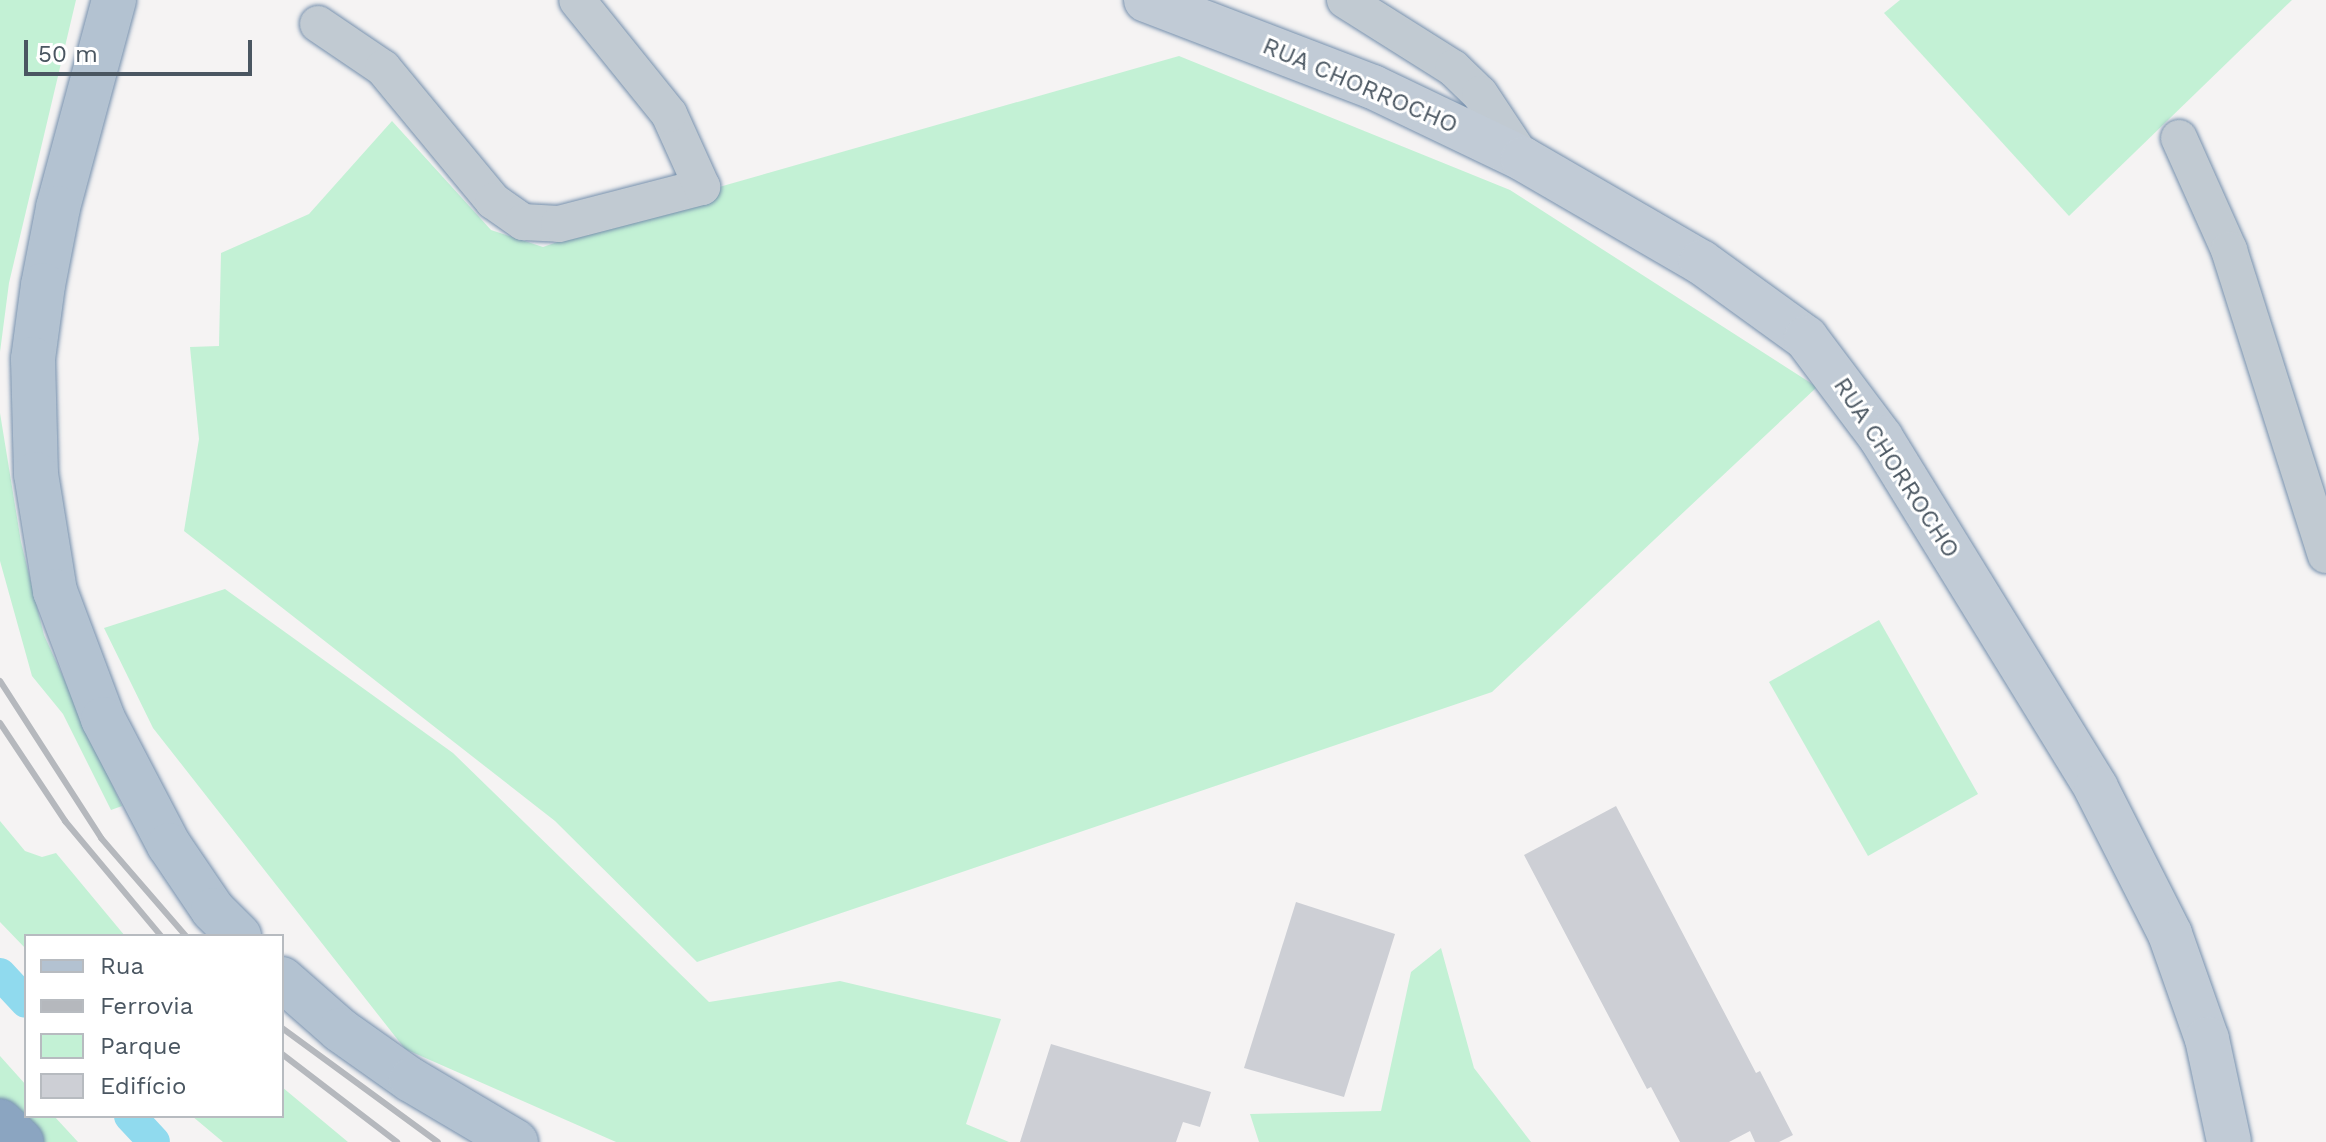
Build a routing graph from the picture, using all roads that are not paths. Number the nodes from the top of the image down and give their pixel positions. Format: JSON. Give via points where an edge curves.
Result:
{"nodes":[{"id":1,"x":114,"y":0,"type":"edge"},
{"id":2,"x":577,"y":0,"type":"edge"},
{"id":3,"x":1146,"y":0,"type":"edge"},
{"id":4,"x":1345,"y":0,"type":"edge"},
{"id":5,"x":318,"y":24,"type":"dead end"},
{"id":6,"x":2179,"y":138,"type":"dead end"},
{"id":7,"x":1523,"y":159,"type":"junction"},
{"id":8,"x":2326,"y":555,"type":"edge"},
{"id":9,"x":237,"y":934,"type":"edge"},
{"id":10,"x":284,"y":981,"type":"edge"},
{"id":11,"x":0,"y":1121,"type":"edge"},
{"id":12,"x":22,"y":1142,"type":"edge"},
{"id":13,"x":516,"y":1142,"type":"edge"},
{"id":14,"x":2229,"y":1142,"type":"edge"}],
"edges":[{"from":1,"to":9,"type":"main road","via":[[58,208],[43,285],[33,359],[40,501],[55,591],[103,719],[169,845],[213,910]]},
{"from":2,"to":5,"type":"street","via":[[669,114],[702,187],[559,224],[523,222],[493,201],[383,68]]},
{"from":3,"to":7,"type":"street","name":"RUA CHORROCHO","via":[[1373,87]]},
{"from":4,"to":7,"type":"street","via":[[1453,68],[1480,94]]},
{"from":6,"to":8,"type":"street","via":[[2229,250]]},
{"from":7,"to":14,"type":"street","name":"RUA CHORROCHO","via":[[1758,300],[1806,338],[1843,381],[2096,788],[2137,868],[2170,934],[2207,1039]]},
{"from":10,"to":13,"type":"main road","via":[[340,1030],[411,1080]]},
{"from":11,"to":12,"type":"highway"}]}
